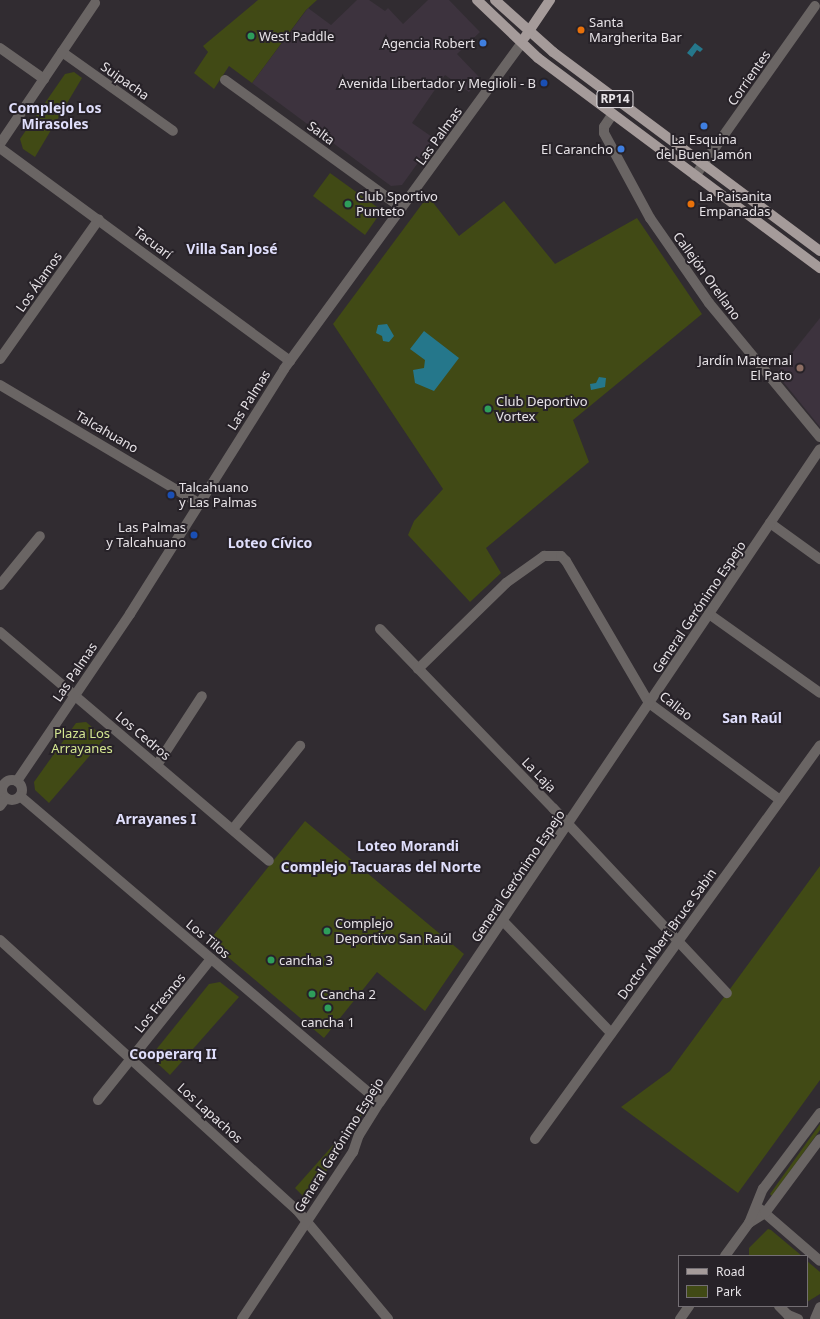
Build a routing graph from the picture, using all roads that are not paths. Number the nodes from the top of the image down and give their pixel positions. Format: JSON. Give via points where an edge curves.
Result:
{"nodes":[{"id":1,"x":477,"y":0,"type":"edge"},
{"id":2,"x":495,"y":0,"type":"edge"},
{"id":3,"x":550,"y":0,"type":"edge"},
{"id":4,"x":95,"y":3,"type":"dead end"},
{"id":5,"x":814,"y":5,"type":"edge"},
{"id":6,"x":528,"y":32,"type":"junction"},
{"id":7,"x":521,"y":44,"type":"junction"},
{"id":8,"x":0,"y":48,"type":"edge"},
{"id":9,"x":62,"y":52,"type":"junction"},
{"id":10,"x":44,"y":79,"type":"junction"},
{"id":11,"x":225,"y":80,"type":"dead end"},
{"id":12,"x":612,"y":115,"type":"junction"},
{"id":13,"x":173,"y":131,"type":"dead end"},
{"id":14,"x":0,"y":144,"type":"edge"},
{"id":15,"x":0,"y":148,"type":"edge"},
{"id":16,"x":703,"y":165,"type":"junction"},
{"id":17,"x":695,"y":176,"type":"junction"},
{"id":18,"x":402,"y":208,"type":"junction"},
{"id":19,"x":99,"y":219,"type":"junction"},
{"id":20,"x":820,"y":251,"type":"edge"},
{"id":21,"x":820,"y":268,"type":"edge"},
{"id":22,"x":0,"y":359,"type":"edge"},
{"id":23,"x":290,"y":361,"type":"junction"},
{"id":24,"x":0,"y":385,"type":"edge"},
{"id":25,"x":820,"y":437,"type":"edge"},
{"id":26,"x":820,"y":449,"type":"edge"},
{"id":27,"x":199,"y":503,"type":"junction"},
{"id":28,"x":770,"y":523,"type":"junction"},
{"id":29,"x":40,"y":536,"type":"dead end"},
{"id":30,"x":820,"y":559,"type":"edge"},
{"id":31,"x":0,"y":585,"type":"edge"},
{"id":32,"x":709,"y":614,"type":"junction"},
{"id":33,"x":380,"y":629,"type":"dead end"},
{"id":34,"x":0,"y":632,"type":"edge"},
{"id":35,"x":418,"y":669,"type":"junction"},
{"id":36,"x":820,"y":693,"type":"edge"},
{"id":37,"x":75,"y":695,"type":"junction"},
{"id":38,"x":202,"y":696,"type":"dead end"},
{"id":39,"x":650,"y":703,"type":"junction"},
{"id":40,"x":820,"y":745,"type":"edge"},
{"id":41,"x":300,"y":746,"type":"dead end"},
{"id":42,"x":157,"y":765,"type":"junction"},
{"id":43,"x":2,"y":782,"type":"edge"},
{"id":44,"x":17,"y":782,"type":"junction"},
{"id":45,"x":20,"y":796,"type":"junction"},
{"id":46,"x":6,"y":798,"type":"junction"},
{"id":47,"x":780,"y":800,"type":"junction"},
{"id":48,"x":0,"y":806,"type":"edge"},
{"id":49,"x":569,"y":824,"type":"junction"},
{"id":50,"x":233,"y":829,"type":"junction"},
{"id":51,"x":269,"y":861,"type":"dead end"},
{"id":52,"x":503,"y":921,"type":"junction"},
{"id":53,"x":0,"y":940,"type":"edge"},
{"id":54,"x":678,"y":941,"type":"junction"},
{"id":55,"x":211,"y":959,"type":"junction"},
{"id":56,"x":727,"y":993,"type":"dead end"},
{"id":57,"x":611,"y":1033,"type":"junction"},
{"id":58,"x":131,"y":1059,"type":"junction"},
{"id":59,"x":98,"y":1100,"type":"dead end"},
{"id":60,"x":380,"y":1102,"type":"junction"},
{"id":61,"x":820,"y":1113,"type":"edge"},
{"id":62,"x":535,"y":1139,"type":"dead end"},
{"id":63,"x":820,"y":1139,"type":"edge"},
{"id":64,"x":755,"y":1205,"type":"junction"},
{"id":65,"x":765,"y":1213,"type":"junction"},
{"id":66,"x":306,"y":1221,"type":"junction"},
{"id":67,"x":749,"y":1223,"type":"junction"},
{"id":68,"x":731,"y":1253,"type":"edge"},
{"id":69,"x":820,"y":1261,"type":"edge"},
{"id":70,"x":688,"y":1307,"type":"edge"},
{"id":71,"x":780,"y":1307,"type":"edge"},
{"id":72,"x":820,"y":1307,"type":"edge"},
{"id":73,"x":242,"y":1319,"type":"edge"},
{"id":74,"x":388,"y":1319,"type":"edge"},
{"id":75,"x":680,"y":1319,"type":"edge"},
{"id":76,"x":798,"y":1319,"type":"edge"},
{"id":77,"x":815,"y":1319,"type":"edge"}],
"edges":[{"from":1,"to":7,"type":"main road","number":"RP14"},
{"from":2,"to":6,"type":"main road","number":"RP14"},
{"from":3,"to":6,"type":"main road"},
{"from":4,"to":9,"type":"street"},
{"from":5,"to":16,"type":"street","name":"Corrientes"},
{"from":6,"to":7,"type":"main road"},
{"from":6,"to":16,"type":"main road","number":"RP14"},
{"from":7,"to":12,"type":"main road","number":"RP14"},
{"from":7,"to":18,"type":"street","name":"Las Palmas"},
{"from":8,"to":10,"type":"street"},
{"from":9,"to":10,"type":"street"},
{"from":9,"to":13,"type":"street","name":"Suipacha"},
{"from":10,"to":14,"type":"street"},
{"from":11,"to":18,"type":"street","name":"Salta"},
{"from":12,"to":17,"type":"main road","number":"RP14"},
{"from":12,"to":25,"type":"street","name":"Callejón Orellano","via":[[604,127],[604,133],[650,218],[709,302]]},
{"from":15,"to":19,"type":"street","name":"Tacuarí"},
{"from":16,"to":17,"type":"street","name":"Corrientes"},
{"from":16,"to":20,"type":"main road","number":"RP14"},
{"from":17,"to":21,"type":"main road","number":"RP14"},
{"from":18,"to":23,"type":"street","name":"Las Palmas"},
{"from":19,"to":22,"type":"street","name":"Los Álamos"},
{"from":19,"to":23,"type":"street","name":"Tacuarí"},
{"from":23,"to":27,"type":"street","name":"Las Palmas"},
{"from":24,"to":27,"type":"street","name":"Talcahuano"},
{"from":26,"to":28,"type":"street","name":"General Gerónimo Espejo"},
{"from":27,"to":37,"type":"street","name":"Las Palmas"},
{"from":28,"to":30,"type":"street"},
{"from":28,"to":32,"type":"street","name":"General Gerónimo Espejo"},
{"from":29,"to":31,"type":"street"},
{"from":32,"to":36,"type":"street"},
{"from":32,"to":39,"type":"street","name":"General Gerónimo Espejo"},
{"from":33,"to":35,"type":"street","name":"La Laja"},
{"from":34,"to":37,"type":"street","name":"Los Cedros"},
{"from":35,"to":39,"type":"street","name":"Callao","via":[[506,583],[544,556],[555,554],[566,561]]},
{"from":35,"to":49,"type":"street","name":"La Laja"},
{"from":37,"to":42,"type":"street","name":"Los Cedros"},
{"from":37,"to":44,"type":"street","name":"Las Palmas"},
{"from":38,"to":42,"type":"street"},
{"from":39,"to":47,"type":"street","name":"Callao"},
{"from":39,"to":49,"type":"street","name":"General Gerónimo Espejo"},
{"from":40,"to":47,"type":"street","name":"Doctor Albert Bruce Sabin"},
{"from":41,"to":50,"type":"street"},
{"from":42,"to":50,"type":"street","name":"Los Cedros"},
{"from":43,"to":44,"type":"street"},
{"from":43,"to":46,"type":"street","via":[[2,791]]},
{"from":44,"to":45,"type":"street","via":[[22,790]]},
{"from":45,"to":46,"type":"street","via":[[11,800]]},
{"from":45,"to":55,"type":"street","name":"Los Tilos"},
{"from":46,"to":48,"type":"street"},
{"from":47,"to":54,"type":"street","name":"Doctor Albert Bruce Sabin"},
{"from":49,"to":52,"type":"street","name":"General Gerónimo Espejo"},
{"from":49,"to":54,"type":"street","name":"La Laja"},
{"from":50,"to":51,"type":"street","name":"Los Cedros"},
{"from":52,"to":57,"type":"street"},
{"from":52,"to":60,"type":"street","name":"General Gerónimo Espejo"},
{"from":53,"to":58,"type":"street","name":"Los Lapachos"},
{"from":54,"to":56,"type":"street","name":"La Laja"},
{"from":54,"to":57,"type":"street","name":"Doctor Albert Bruce Sabin"},
{"from":55,"to":58,"type":"street","name":"Los Fresnos"},
{"from":55,"to":60,"type":"street","name":"Los Tilos"},
{"from":57,"to":62,"type":"street","name":"Doctor Albert Bruce Sabin"},
{"from":58,"to":59,"type":"street","name":"Los Fresnos"},
{"from":58,"to":66,"type":"street","name":"Los Lapachos"},
{"from":60,"to":66,"type":"street","name":"General Gerónimo Espejo","via":[[359,1134],[353,1152]]},
{"from":61,"to":64,"type":"street"},
{"from":63,"to":65,"type":"street"},
{"from":64,"to":65,"type":"street"},
{"from":64,"to":67,"type":"street"},
{"from":65,"to":67,"type":"street"},
{"from":65,"to":69,"type":"street"},
{"from":66,"to":73,"type":"street","name":"General Gerónimo Espejo"},
{"from":66,"to":74,"type":"street","name":"Los Lapachos"},
{"from":67,"to":68,"type":"street"},
{"from":70,"to":75,"type":"street"},
{"from":71,"to":76,"type":"street","via":[[788,1315]]},
{"from":72,"to":77,"type":"street"}]}
